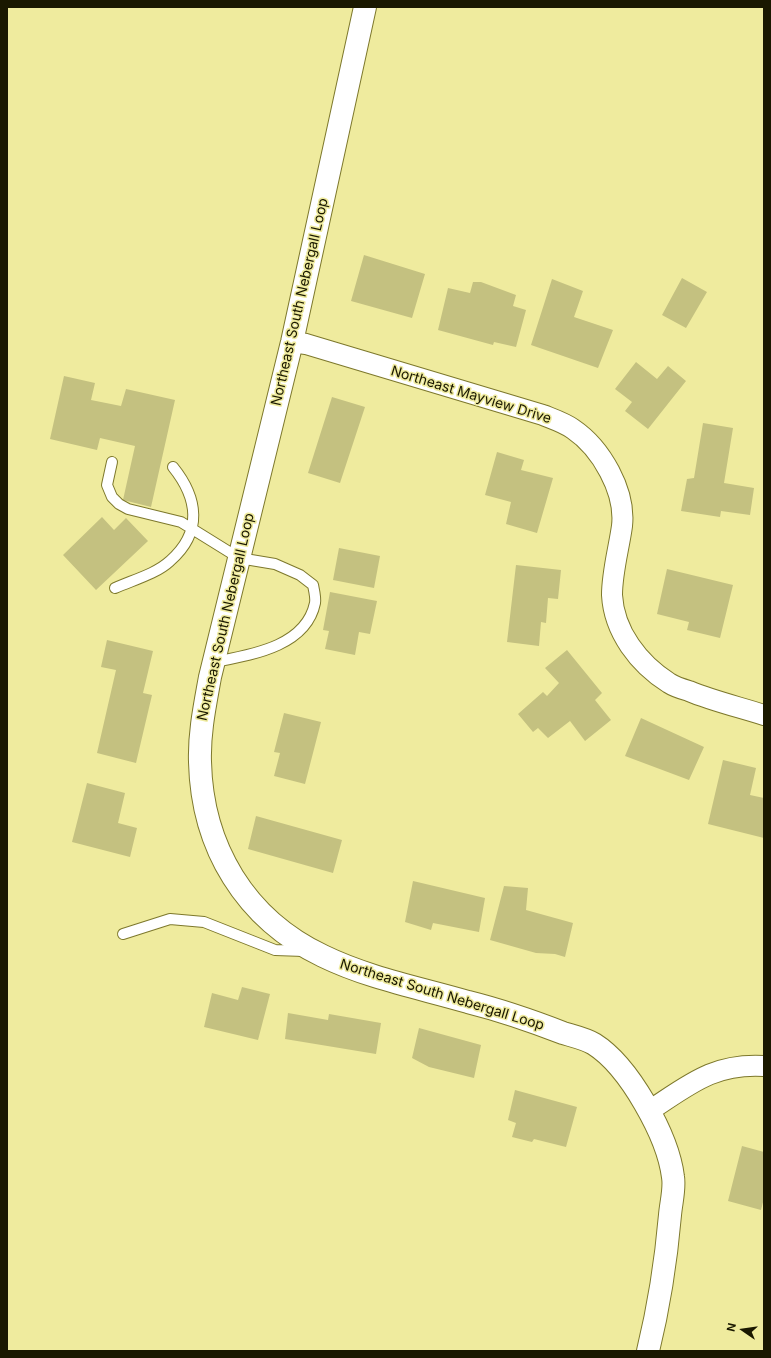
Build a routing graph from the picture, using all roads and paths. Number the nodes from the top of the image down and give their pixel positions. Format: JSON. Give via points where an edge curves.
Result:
{"nodes":[{"id":1,"x":365,"y":7,"type":"edge"},
{"id":2,"x":292,"y":342,"type":"junction"},
{"id":3,"x":112,"y":462,"type":"dead end"},
{"id":4,"x":173,"y":467,"type":"dead end"},
{"id":5,"x":193,"y":529,"type":"junction"},
{"id":6,"x":239,"y":558,"type":"junction"},
{"id":7,"x":116,"y":588,"type":"dead end"},
{"id":8,"x":214,"y":662,"type":"junction"},
{"id":9,"x":764,"y":714,"type":"edge"},
{"id":10,"x":122,"y":934,"type":"dead end"},
{"id":11,"x":314,"y":951,"type":"junction"},
{"id":12,"x":764,"y":1066,"type":"edge"},
{"id":13,"x":649,"y":1111,"type":"junction"},
{"id":14,"x":648,"y":1351,"type":"edge"}],
"edges":[{"from":1,"to":2,"type":"street","name":"Northeast South Nebergall Loop"},
{"from":2,"to":6,"type":"street","name":"Northeast South Nebergall Loop"},
{"from":2,"to":9,"type":"street","name":"Northeast Mayview Drive","via":[[543,415],[573,429],[596,449],[610,472],[619,497],[622,523],[612,595],[618,621],[629,646],[644,664],[670,684],[703,697]]},
{"from":3,"to":5,"type":"lane","via":[[107,485],[112,497],[119,504],[181,522]]},
{"from":4,"to":5,"type":"lane","via":[[189,490]]},
{"from":5,"to":6,"type":"lane"},
{"from":5,"to":7,"type":"lane","via":[[184,545],[170,561],[155,571]]},
{"from":6,"to":8,"type":"street","name":"Northeast South Nebergall Loop"},
{"from":6,"to":8,"type":"lane","via":[[275,564],[300,575],[313,585],[315,602],[310,617],[301,630],[282,643],[251,655]]},
{"from":8,"to":11,"type":"street","name":"Northeast South Nebergall Loop","via":[[201,727],[200,760],[210,827],[229,870],[256,909],[283,933]]},
{"from":10,"to":11,"type":"lane","via":[[170,919],[204,922],[275,950]]},
{"from":11,"to":13,"type":"street","name":"Northeast South Nebergall Loop","via":[[342,965],[505,1012],[594,1044],[614,1061]]},
{"from":12,"to":13,"type":"street","via":[[722,1068],[700,1078]]},
{"from":13,"to":14,"type":"street","name":"Northeast South Nebergall Loop","via":[[663,1142],[674,1178],[665,1266]]}]}
